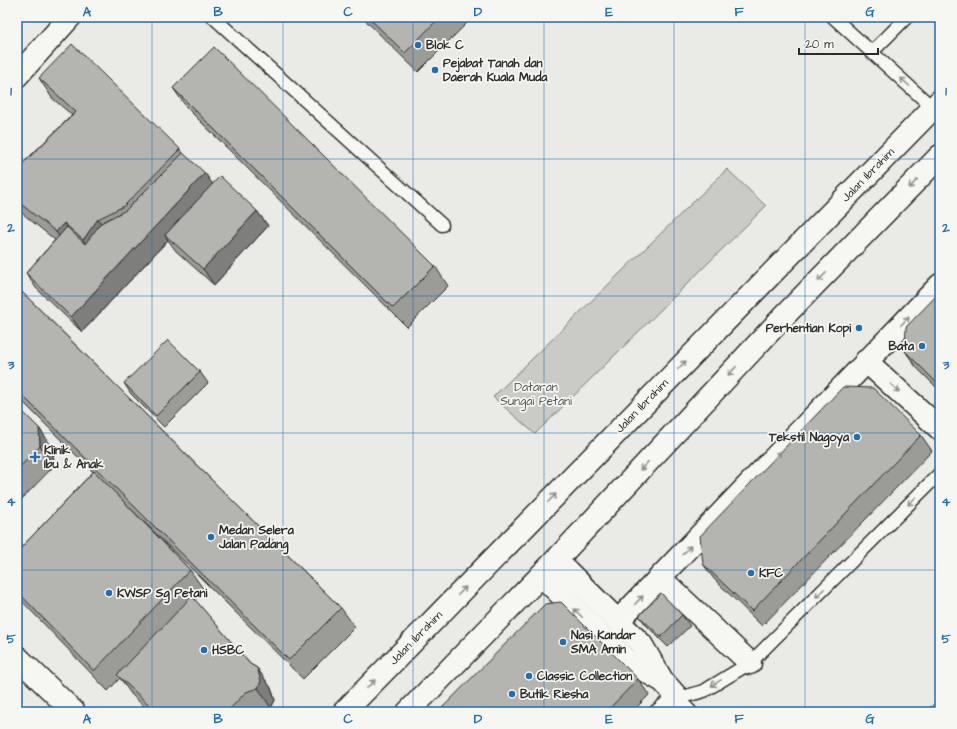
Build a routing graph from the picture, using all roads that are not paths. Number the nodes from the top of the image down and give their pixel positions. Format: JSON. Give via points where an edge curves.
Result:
{"nodes":[{"id":1,"x":70,"y":17,"type":"edge"},
{"id":2,"x":213,"y":17,"type":"edge"},
{"id":3,"x":833,"y":17,"type":"edge"},
{"id":4,"x":907,"y":17,"type":"edge"},
{"id":5,"x":872,"y":52,"type":"junction"},
{"id":6,"x":17,"y":76,"type":"edge"},
{"id":7,"x":937,"y":104,"type":"edge"},
{"id":8,"x":940,"y":156,"type":"edge"},
{"id":9,"x":442,"y":225,"type":"dead end"},
{"id":10,"x":940,"y":285,"type":"edge"},
{"id":11,"x":866,"y":361,"type":"junction"},
{"id":12,"x":940,"y":429,"type":"edge"},
{"id":13,"x":940,"y":474,"type":"edge"},
{"id":14,"x":556,"y":560,"type":"junction"},
{"id":15,"x":541,"y":576,"type":"junction"},
{"id":16,"x":660,"y":578,"type":"junction"},
{"id":17,"x":618,"y":621,"type":"junction"},
{"id":18,"x":17,"y":657,"type":"edge"},
{"id":19,"x":750,"y":663,"type":"junction"},
{"id":20,"x":662,"y":680,"type":"junction"},
{"id":21,"x":684,"y":705,"type":"edge"},
{"id":22,"x":74,"y":712,"type":"edge"},
{"id":23,"x":344,"y":712,"type":"edge"},
{"id":24,"x":408,"y":712,"type":"edge"},
{"id":25,"x":655,"y":712,"type":"edge"}],
"edges":[{"from":1,"to":6,"type":"main road"},
{"from":2,"to":9,"type":"lane"},
{"from":3,"to":5,"type":"lane"},
{"from":4,"to":5,"type":"lane"},
{"from":7,"to":5,"type":"lane","one_way":true},
{"from":23,"to":7,"type":"main road","name":"Jalan Ibrahim","one_way":true},
{"from":8,"to":14,"type":"main road","one_way":true,"via":[[784,316]]},
{"from":11,"to":10,"type":"main road","one_way":true},
{"from":11,"to":12,"type":"main road","one_way":true},
{"from":16,"to":11,"type":"main road","one_way":true},
{"from":13,"to":19,"type":"lane","one_way":true},
{"from":14,"to":15,"type":"main road"},
{"from":14,"to":17,"type":"main road"},
{"from":20,"to":15,"type":"main road","one_way":true,"via":[[626,660]]},
{"from":15,"to":24,"type":"main road"},
{"from":17,"to":16,"type":"main road","one_way":true},
{"from":16,"to":19,"type":"main road"},
{"from":17,"to":20,"type":"main road","via":[[641,644]]},
{"from":18,"to":22,"type":"main road"},
{"from":19,"to":21,"type":"lane","one_way":true},
{"from":20,"to":21,"type":"main road"},
{"from":21,"to":25,"type":"lane","via":[[668,701]]}]}
